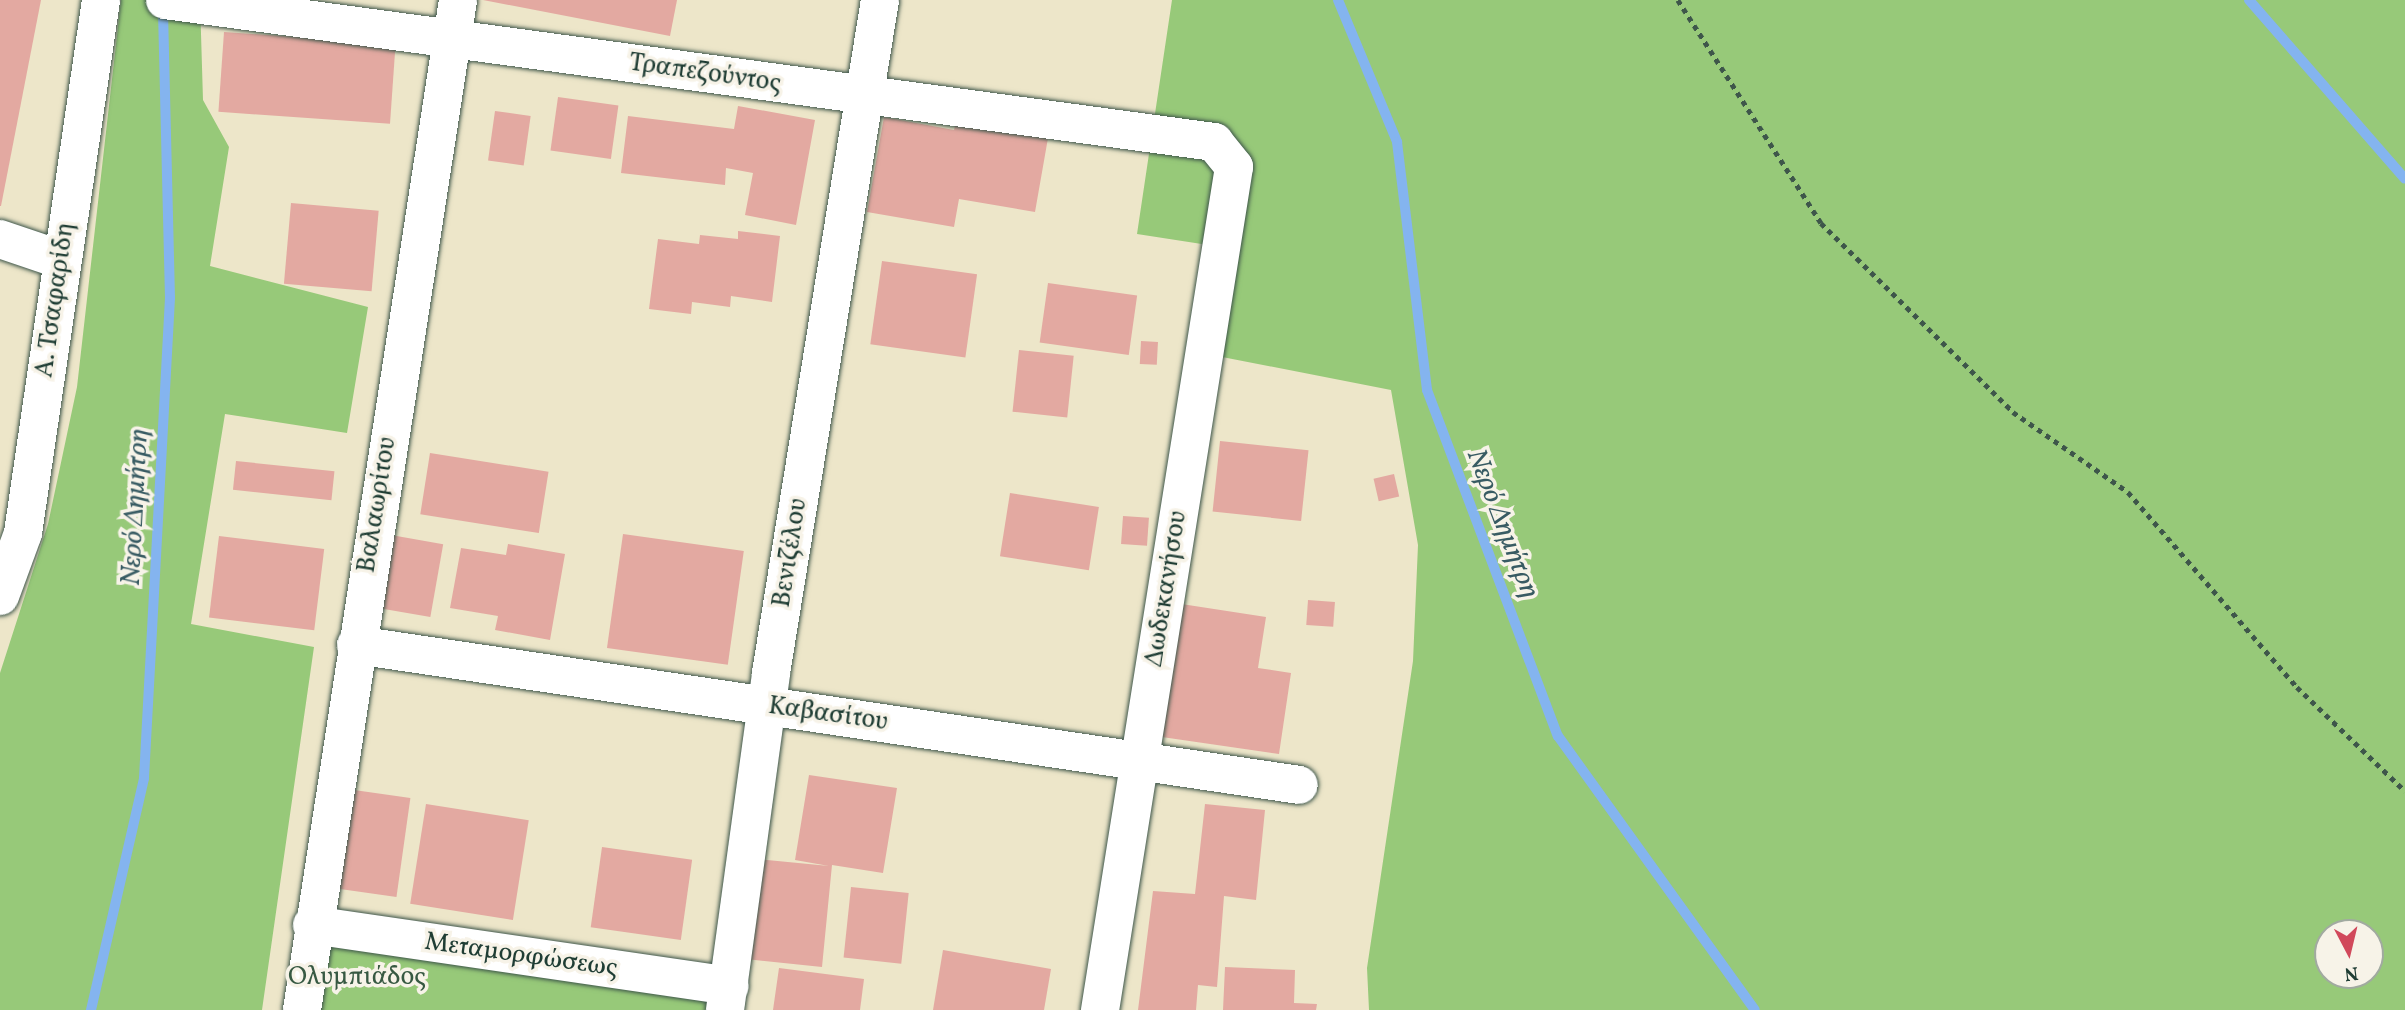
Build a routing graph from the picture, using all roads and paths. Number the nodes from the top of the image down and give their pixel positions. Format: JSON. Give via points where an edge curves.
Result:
{"nodes":[{"id":1,"x":101,"y":0,"type":"edge"},
{"id":2,"x":458,"y":0,"type":"edge"},
{"id":3,"x":880,"y":0,"type":"edge"},
{"id":4,"x":1678,"y":0,"type":"edge"},
{"id":5,"x":176,"y":2,"type":"edge"},
{"id":6,"x":453,"y":38,"type":"junction"},
{"id":7,"x":865,"y":97,"type":"junction"},
{"id":8,"x":1234,"y":167,"type":"joint"},
{"id":9,"x":0,"y":239,"type":"edge"},
{"id":10,"x":61,"y":260,"type":"junction"},
{"id":11,"x":11,"y":529,"type":"edge"},
{"id":12,"x":0,"y":596,"type":"edge"},
{"id":13,"x":356,"y":645,"type":"junction"},
{"id":14,"x":767,"y":706,"type":"junction"},
{"id":15,"x":1140,"y":761,"type":"junction"},
{"id":16,"x":1299,"y":785,"type":"dead end"},
{"id":17,"x":2405,"y":791,"type":"edge"},
{"id":18,"x":312,"y":925,"type":"junction"},
{"id":19,"x":728,"y":998,"type":"edge"},
{"id":20,"x":302,"y":1010,"type":"edge"},
{"id":21,"x":1100,"y":1010,"type":"edge"}],
"edges":[{"from":1,"to":10,"type":"street","name":"Α. Τσαφαρίδη"},
{"from":2,"to":6,"type":"street","name":"Βαλαωρίτου"},
{"from":3,"to":7,"type":"street","name":"Βενιζέλου"},
{"from":4,"to":17,"type":"path","via":[[1821,223],[2013,412],[2128,492],[2297,687]]},
{"from":5,"to":6,"type":"street","name":"Τραπεζούντος"},
{"from":6,"to":7,"type":"street","name":"Τραπεζούντος"},
{"from":6,"to":13,"type":"street","name":"Βαλαωρίτου"},
{"from":7,"to":8,"type":"street","name":"Τραπεζούντος","via":[[1214,142]]},
{"from":7,"to":14,"type":"street","name":"Βενιζέλου"},
{"from":8,"to":15,"type":"street","name":"Δωδεκανήσου"},
{"from":9,"to":10,"type":"street"},
{"from":10,"to":11,"type":"street","name":"Α. Τσαφαρίδη"},
{"from":11,"to":12,"type":"street","name":"Α. Τσαφαρίδη"},
{"from":13,"to":14,"type":"street","name":"Καβασίτου"},
{"from":13,"to":18,"type":"street","name":"Βαλαωρίτου"},
{"from":14,"to":15,"type":"street","name":"Καβασίτου"},
{"from":14,"to":19,"type":"street","name":"Βενιζέλου"},
{"from":15,"to":16,"type":"street","name":"Καβασίτου"},
{"from":15,"to":21,"type":"street","name":"Δωδεκανήσου"},
{"from":18,"to":19,"type":"street","name":"Μεταμορφώσεως"},
{"from":18,"to":20,"type":"street","name":"Βαλαωρίτου"}]}
